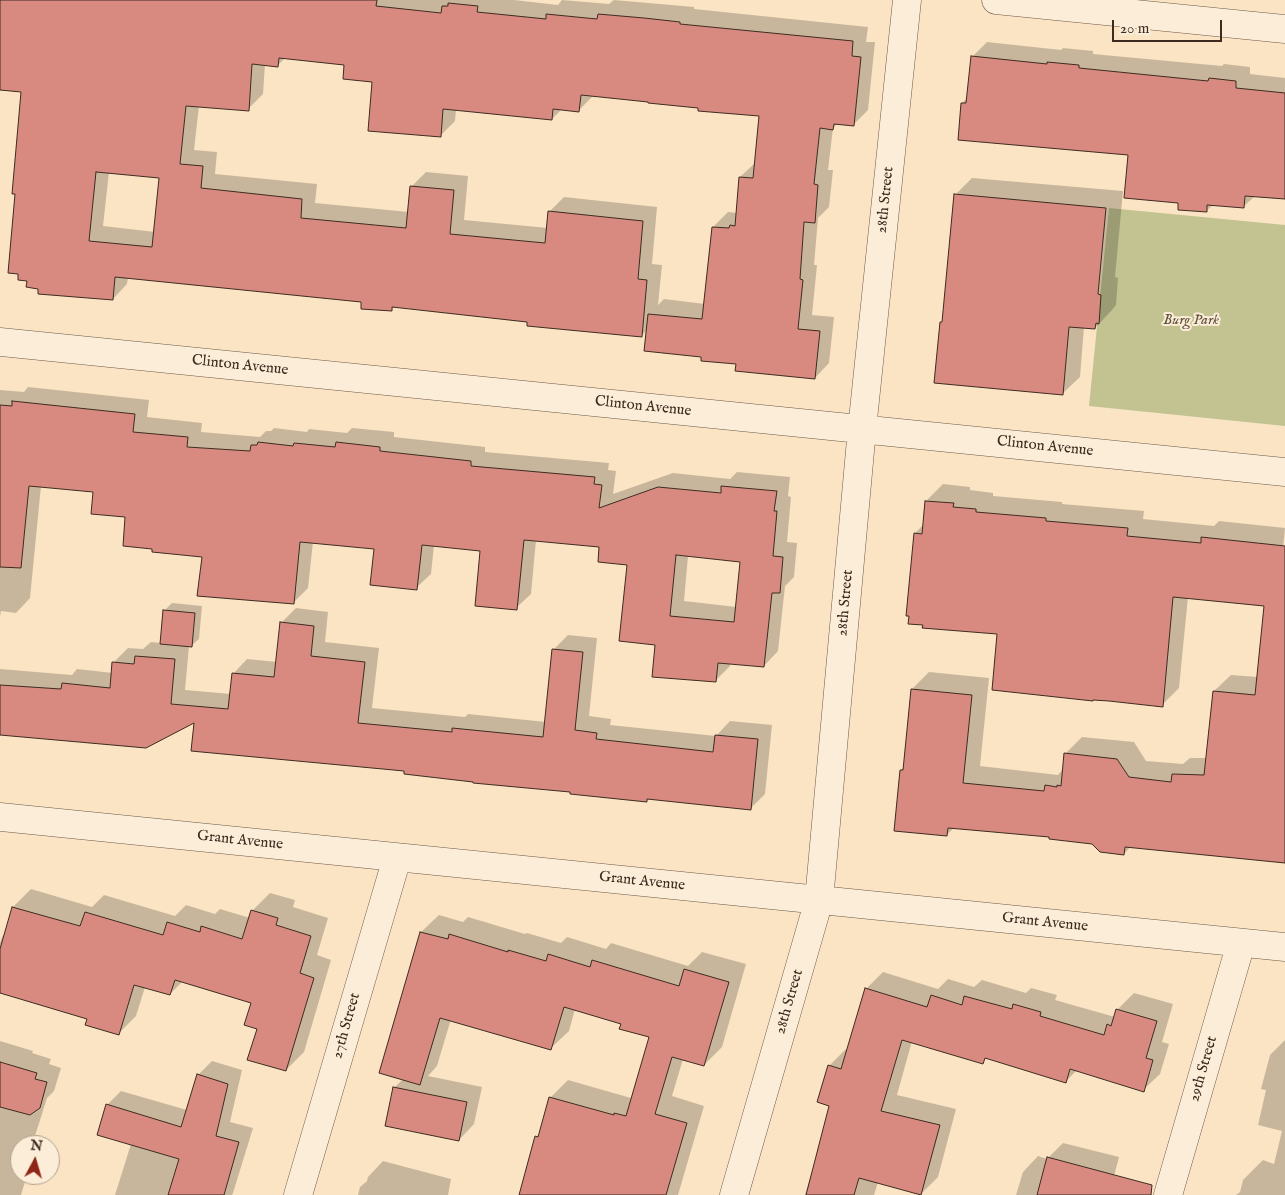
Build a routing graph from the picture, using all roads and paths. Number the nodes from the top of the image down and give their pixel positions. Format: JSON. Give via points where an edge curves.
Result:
{"nodes":[{"id":1,"x":907,"y":0,"type":"edge"},
{"id":2,"x":996,"y":0,"type":"edge"},
{"id":3,"x":1285,"y":29,"type":"edge"},
{"id":4,"x":0,"y":342,"type":"edge"},
{"id":5,"x":862,"y":429,"type":"junction"},
{"id":6,"x":1285,"y":472,"type":"edge"},
{"id":7,"x":0,"y":817,"type":"edge"},
{"id":8,"x":396,"y":858,"type":"junction"},
{"id":9,"x":820,"y":900,"type":"junction"},
{"id":10,"x":1241,"y":943,"type":"junction"},
{"id":11,"x":1285,"y":947,"type":"edge"},
{"id":12,"x":298,"y":1195,"type":"edge"},
{"id":13,"x":734,"y":1195,"type":"edge"},
{"id":14,"x":1168,"y":1195,"type":"edge"}],
"edges":[{"from":1,"to":5,"type":"street","name":"28th Street"},
{"from":2,"to":3,"type":"street"},
{"from":4,"to":5,"type":"street","name":"Clinton Avenue"},
{"from":5,"to":6,"type":"street","name":"Clinton Avenue"},
{"from":5,"to":9,"type":"street","name":"28th Street"},
{"from":7,"to":8,"type":"street","name":"Grant Avenue"},
{"from":8,"to":9,"type":"street","name":"Grant Avenue"},
{"from":8,"to":12,"type":"street","name":"27th Street"},
{"from":9,"to":10,"type":"street","name":"Grant Avenue"},
{"from":9,"to":13,"type":"street","name":"28th Street"},
{"from":10,"to":11,"type":"street","name":"Grant Avenue"},
{"from":10,"to":14,"type":"street","name":"29th Street"}]}
